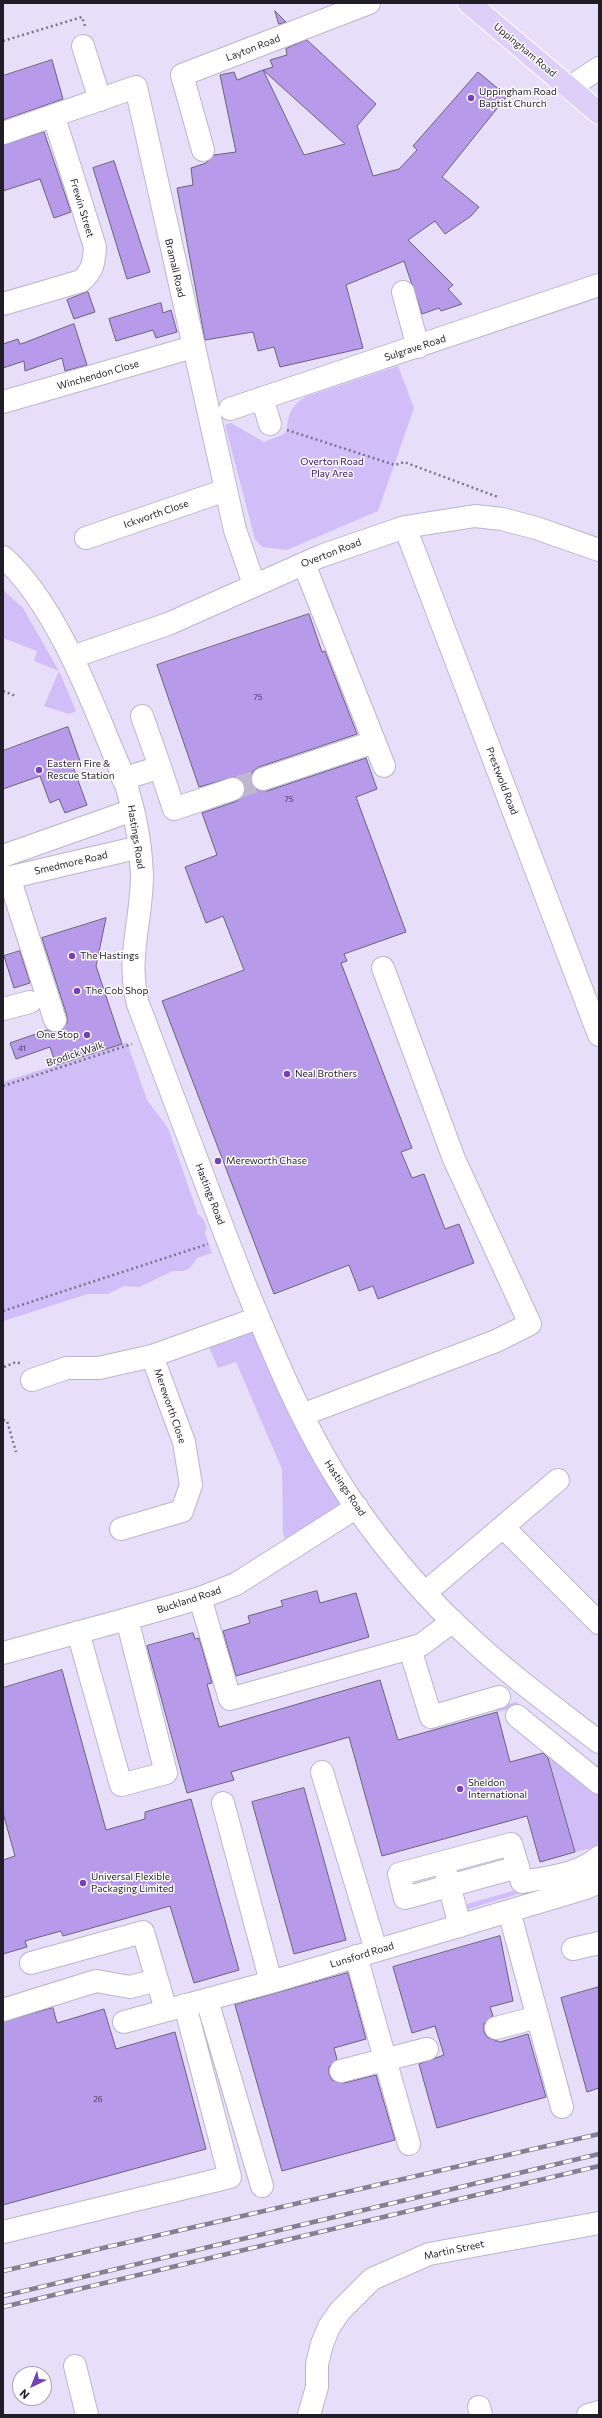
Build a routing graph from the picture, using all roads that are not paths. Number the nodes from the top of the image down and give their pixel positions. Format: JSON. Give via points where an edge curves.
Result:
{"nodes":[{"id":1,"x":369,"y":3,"type":"edge"},
{"id":2,"x":469,"y":3,"type":"edge"},
{"id":3,"x":83,"y":46,"type":"dead end"},
{"id":4,"x":599,"y":68,"type":"edge"},
{"id":5,"x":569,"y":88,"type":"junction"},
{"id":6,"x":100,"y":100,"type":"junction"},
{"id":7,"x":599,"y":113,"type":"edge"},
{"id":8,"x":54,"y":116,"type":"junction"},
{"id":9,"x":3,"y":133,"type":"edge"},
{"id":10,"x":203,"y":150,"type":"dead end"},
{"id":11,"x":599,"y":285,"type":"edge"},
{"id":12,"x":403,"y":292,"type":"dead end"},
{"id":13,"x":3,"y":304,"type":"edge"},
{"id":14,"x":193,"y":347,"type":"junction"},
{"id":15,"x":418,"y":347,"type":"junction"},
{"id":16,"x":262,"y":398,"type":"junction"},
{"id":17,"x":3,"y":402,"type":"edge"},
{"id":18,"x":230,"y":408,"type":"dead end"},
{"id":19,"x":270,"y":424,"type":"road end"},
{"id":20,"x":226,"y":490,"type":"junction"},
{"id":21,"x":405,"y":527,"type":"junction"},
{"id":22,"x":86,"y":538,"type":"dead end"},
{"id":23,"x":599,"y":550,"type":"edge"},
{"id":24,"x":3,"y":557,"type":"edge"},
{"id":25,"x":304,"y":564,"type":"junction"},
{"id":26,"x":254,"y":584,"type":"junction"},
{"id":27,"x":72,"y":657,"type":"junction"},
{"id":28,"x":142,"y":716,"type":"dead end"},
{"id":29,"x":374,"y":742,"type":"junction"},
{"id":30,"x":384,"y":766,"type":"dead end"},
{"id":31,"x":160,"y":767,"type":"junction"},
{"id":32,"x":123,"y":779,"type":"junction"},
{"id":33,"x":263,"y":779,"type":"tunnel mouth"},
{"id":34,"x":233,"y":789,"type":"tunnel mouth"},
{"id":35,"x":133,"y":810,"type":"junction"},
{"id":36,"x":140,"y":847,"type":"junction"},
{"id":37,"x":3,"y":856,"type":"edge"},
{"id":38,"x":6,"y":878,"type":"edge"},
{"id":39,"x":383,"y":968,"type":"dead end"},
{"id":40,"x":30,"y":1002,"type":"dead end"},
{"id":41,"x":3,"y":1009,"type":"edge"},
{"id":42,"x":55,"y":1020,"type":"dead end"},
{"id":43,"x":599,"y":1035,"type":"edge"},
{"id":44,"x":258,"y":1318,"type":"junction"},
{"id":45,"x":152,"y":1356,"type":"junction"},
{"id":46,"x":32,"y":1380,"type":"dead end"},
{"id":47,"x":302,"y":1415,"type":"junction"},
{"id":48,"x":558,"y":1480,"type":"dead end"},
{"id":49,"x":357,"y":1507,"type":"junction"},
{"id":50,"x":503,"y":1527,"type":"junction"},
{"id":51,"x":121,"y":1529,"type":"dead end"},
{"id":52,"x":426,"y":1592,"type":"junction"},
{"id":53,"x":200,"y":1598,"type":"junction"},
{"id":54,"x":127,"y":1620,"type":"junction"},
{"id":55,"x":453,"y":1621,"type":"junction"},
{"id":56,"x":599,"y":1623,"type":"edge"},
{"id":57,"x":78,"y":1632,"type":"junction"},
{"id":58,"x":410,"y":1649,"type":"junction"},
{"id":59,"x":3,"y":1653,"type":"edge"},
{"id":60,"x":499,"y":1697,"type":"dead end"},
{"id":61,"x":517,"y":1716,"type":"dead end"},
{"id":62,"x":599,"y":1742,"type":"edge"},
{"id":63,"x":322,"y":1772,"type":"dead end"},
{"id":64,"x":599,"y":1784,"type":"edge"},
{"id":65,"x":222,"y":1803,"type":"dead end"},
{"id":66,"x":599,"y":1858,"type":"edge"},
{"id":67,"x":443,"y":1862,"type":"junction"},
{"id":68,"x":518,"y":1867,"type":"junction"},
{"id":69,"x":599,"y":1882,"type":"edge"},
{"id":70,"x":450,"y":1886,"type":"junction"},
{"id":71,"x":509,"y":1911,"type":"junction"},
{"id":72,"x":460,"y":1926,"type":"junction"},
{"id":73,"x":599,"y":1943,"type":"edge"},
{"id":74,"x":573,"y":1949,"type":"dead end"},
{"id":75,"x":366,"y":1953,"type":"junction"},
{"id":76,"x":31,"y":1963,"type":"dead end"},
{"id":77,"x":157,"y":1980,"type":"junction"},
{"id":78,"x":271,"y":1982,"type":"junction"},
{"id":79,"x":207,"y":2000,"type":"junction"},
{"id":80,"x":176,"y":2008,"type":"junction"},
{"id":81,"x":3,"y":2010,"type":"edge"},
{"id":82,"x":538,"y":2018,"type":"junction"},
{"id":83,"x":124,"y":2022,"type":"dead end"},
{"id":84,"x":496,"y":2028,"type":"dead end"},
{"id":85,"x":427,"y":2049,"type":"dead end"},
{"id":86,"x":384,"y":2060,"type":"junction"},
{"id":87,"x":341,"y":2071,"type":"dead end"},
{"id":88,"x":562,"y":2107,"type":"dead end"},
{"id":89,"x":409,"y":2144,"type":"dead end"},
{"id":90,"x":262,"y":2186,"type":"dead end"},
{"id":91,"x":599,"y":2223,"type":"edge"},
{"id":92,"x":3,"y":2232,"type":"edge"},
{"id":93,"x":75,"y":2366,"type":"dead end"},
{"id":94,"x":599,"y":2412,"type":"edge"},
{"id":95,"x":87,"y":2415,"type":"edge"},
{"id":96,"x":309,"y":2415,"type":"edge"},
{"id":97,"x":588,"y":2415,"type":"edge"}],
"edges":[{"from":1,"to":10,"type":"street","name":"Layton Road","via":[[182,76]]},
{"from":2,"to":5,"type":"main road","name":"Uppingham Road"},
{"from":3,"to":6,"type":"street"},
{"from":4,"to":5,"type":"street"},
{"from":5,"to":7,"type":"main road","name":"Uppingham Road"},
{"from":6,"to":8,"type":"street","name":"Bramall Road"},
{"from":6,"to":14,"type":"street","name":"Bramall Road","via":[[136,87]]},
{"from":8,"to":9,"type":"street","name":"Bramall Road"},
{"from":8,"to":13,"type":"street","name":"Frewin Street","via":[[95,247],[94,262],[90,273],[81,281]]},
{"from":11,"to":15,"type":"street","name":"Sulgrave Road"},
{"from":12,"to":15,"type":"street"},
{"from":14,"to":17,"type":"street","name":"Winchendon Close"},
{"from":14,"to":20,"type":"street","name":"Bramall Road"},
{"from":15,"to":16,"type":"street","name":"Sulgrave Road"},
{"from":16,"to":18,"type":"street","name":"Sulgrave Road"},
{"from":16,"to":19,"type":"street"},
{"from":20,"to":22,"type":"street","name":"Ickworth Close"},
{"from":20,"to":26,"type":"street","name":"Bramall Road","via":[[235,530]]},
{"from":21,"to":23,"type":"street","name":"Overton Road","via":[[475,516],[502,519]]},
{"from":21,"to":25,"type":"street","name":"Overton Road","via":[[355,543]]},
{"from":21,"to":43,"type":"street","name":"Prestwold Road"},
{"from":24,"to":27,"type":"street","name":"Hastings Road","via":[[40,601]]},
{"from":25,"to":26,"type":"street","name":"Overton Road"},
{"from":25,"to":29,"type":"street"},
{"from":26,"to":27,"type":"street","name":"Overton Road","via":[[168,624]]},
{"from":27,"to":32,"type":"street","name":"Hastings Road"},
{"from":28,"to":31,"type":"street"},
{"from":29,"to":30,"type":"street"},
{"from":29,"to":33,"type":"street"},
{"from":31,"to":32,"type":"street"},
{"from":31,"to":34,"type":"street","via":[[174,809]]},
{"from":32,"to":35,"type":"street","name":"Hastings Road"},
{"from":35,"to":36,"type":"street","name":"Hastings Road"},
{"from":35,"to":37,"type":"street"},
{"from":36,"to":38,"type":"street","name":"Smedmore Road"},
{"from":36,"to":44,"type":"street","name":"Hastings Road","via":[[141,904],[132,956],[133,983],[151,1038]]},
{"from":38,"to":42,"type":"street"},
{"from":39,"to":47,"type":"street","via":[[454,1159],[530,1324],[496,1341]]},
{"from":40,"to":41,"type":"street"},
{"from":44,"to":45,"type":"street","name":"Mereworth Close"},
{"from":44,"to":47,"type":"street","name":"Hastings Road"},
{"from":45,"to":46,"type":"street","name":"Mereworth Close","via":[[99,1368],[67,1368]]},
{"from":45,"to":51,"type":"street","name":"Mereworth Close","via":[[184,1442],[191,1485],[182,1511]]},
{"from":47,"to":49,"type":"street","name":"Hastings Road","via":[[319,1450]]},
{"from":48,"to":50,"type":"street"},
{"from":49,"to":52,"type":"street","name":"Hastings Road"},
{"from":49,"to":53,"type":"street","name":"Buckland Road","via":[[236,1584]]},
{"from":50,"to":52,"type":"street"},
{"from":50,"to":56,"type":"street"},
{"from":52,"to":55,"type":"street","name":"Hastings Road"},
{"from":53,"to":54,"type":"street","name":"Buckland Road"},
{"from":53,"to":58,"type":"street","via":[[230,1699]]},
{"from":54,"to":57,"type":"street","name":"Buckland Road"},
{"from":54,"to":57,"type":"street","via":[[166,1773],[121,1785]]},
{"from":55,"to":58,"type":"street","via":[[421,1646]]},
{"from":55,"to":62,"type":"street","name":"Hastings Road","via":[[522,1682]]},
{"from":57,"to":59,"type":"street","name":"Buckland Road"},
{"from":58,"to":60,"type":"street","via":[[430,1717]]},
{"from":61,"to":64,"type":"street"},
{"from":63,"to":75,"type":"street"},
{"from":65,"to":78,"type":"street"},
{"from":66,"to":68,"type":"street","via":[[590,1865],[575,1870],[522,1882]]},
{"from":67,"to":68,"type":"street","via":[[511,1844]]},
{"from":67,"to":70,"type":"street"},
{"from":67,"to":70,"type":"street","via":[[399,1874],[406,1898]]},
{"from":68,"to":70,"type":"street"},
{"from":69,"to":71,"type":"street","name":"Lunsford Road"},
{"from":70,"to":72,"type":"street"},
{"from":71,"to":72,"type":"street","name":"Lunsford Road"},
{"from":71,"to":82,"type":"street"},
{"from":72,"to":75,"type":"street","name":"Lunsford Road"},
{"from":73,"to":74,"type":"street"},
{"from":75,"to":78,"type":"street","name":"Lunsford Road"},
{"from":75,"to":86,"type":"street"},
{"from":76,"to":77,"type":"street","via":[[143,1932]]},
{"from":77,"to":80,"type":"street"},
{"from":77,"to":81,"type":"street","via":[[130,1987],[96,1981]]},
{"from":78,"to":79,"type":"street","name":"Lunsford Road"},
{"from":79,"to":80,"type":"street","name":"Lunsford Road"},
{"from":79,"to":90,"type":"street"},
{"from":80,"to":83,"type":"street","name":"Lunsford Road"},
{"from":80,"to":92,"type":"street","via":[[230,2177]]},
{"from":82,"to":84,"type":"street"},
{"from":82,"to":88,"type":"street"},
{"from":85,"to":86,"type":"street"},
{"from":86,"to":87,"type":"street"},
{"from":86,"to":89,"type":"street"},
{"from":91,"to":96,"type":"street","name":"Martin Street","via":[[429,2254],[372,2279],[340,2311],[322,2344],[317,2364],[317,2387]]},
{"from":93,"to":95,"type":"street"},
{"from":94,"to":97,"type":"street"}]}
